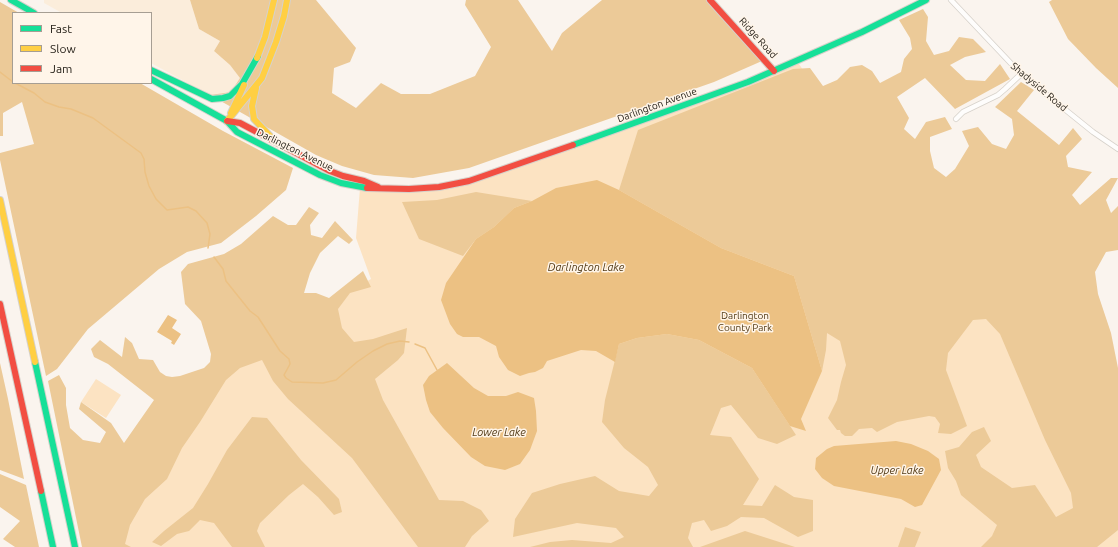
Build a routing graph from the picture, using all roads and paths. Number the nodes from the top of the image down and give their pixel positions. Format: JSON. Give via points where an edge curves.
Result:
{"nodes":[{"id":1,"x":11,"y":0,"type":"edge"},
{"id":2,"x":274,"y":0,"type":"edge"},
{"id":3,"x":287,"y":0,"type":"edge"},
{"id":4,"x":710,"y":0,"type":"edge"},
{"id":5,"x":926,"y":0,"type":"edge"},
{"id":6,"x":950,"y":0,"type":"edge"},
{"id":7,"x":32,"y":12,"type":"edge"},
{"id":8,"x":258,"y":56,"type":"junction"},
{"id":9,"x":152,"y":70,"type":"edge"},
{"id":10,"x":774,"y":71,"type":"junction"},
{"id":11,"x":1021,"y":74,"type":"junction"},
{"id":12,"x":152,"y":80,"type":"edge"},
{"id":13,"x":258,"y":84,"type":"junction"},
{"id":14,"x":956,"y":119,"type":"dead end"},
{"id":15,"x":227,"y":121,"type":"junction"},
{"id":16,"x":277,"y":142,"type":"junction"},
{"id":17,"x":1118,"y":149,"type":"edge"},
{"id":18,"x":382,"y":189,"type":"junction"},
{"id":19,"x":0,"y":200,"type":"edge"},
{"id":20,"x":0,"y":304,"type":"edge"},
{"id":21,"x":53,"y":547,"type":"edge"},
{"id":22,"x":75,"y":547,"type":"edge"}],
"edges":[{"from":1,"to":7,"type":"main road"},
{"from":2,"to":8,"type":"main road"},
{"from":3,"to":13,"type":"main road","via":[[276,42]]},
{"from":4,"to":10,"type":"main road","name":"Ridge Road"},
{"from":5,"to":10,"type":"main road","name":"Darlington Avenue","via":[[882,24]]},
{"from":6,"to":11,"type":"street","name":"Shadyside Road"},
{"from":8,"to":9,"type":"main road","via":[[242,84],[230,96],[223,98],[212,99]]},
{"from":8,"to":15,"type":"main road"},
{"from":10,"to":18,"type":"main road","name":"Darlington Avenue","via":[[559,151],[468,181],[420,189]]},
{"from":11,"to":14,"type":"street","via":[[998,95],[963,112]]},
{"from":11,"to":17,"type":"street","name":"Shadyside Road"},
{"from":12,"to":15,"type":"main road","name":"Darlington Avenue"},
{"from":13,"to":15,"type":"main road"},
{"from":13,"to":16,"type":"main road","via":[[252,106],[254,119]]},
{"from":15,"to":16,"type":"main road","name":"Darlington Avenue","via":[[240,123]]},
{"from":15,"to":18,"type":"main road","name":"Darlington Avenue","via":[[237,132],[320,175],[355,187]]},
{"from":16,"to":18,"type":"main road","name":"Darlington Avenue","via":[[312,163]]},
{"from":19,"to":22,"type":"main road"},
{"from":20,"to":21,"type":"main road"}]}
